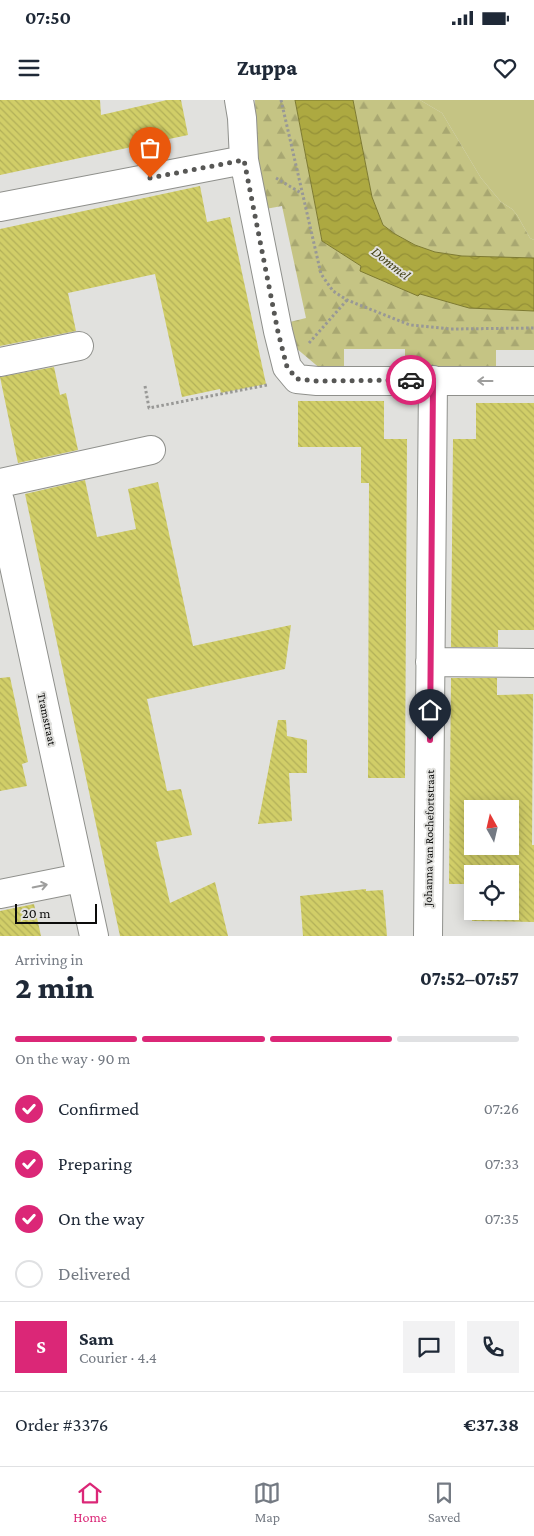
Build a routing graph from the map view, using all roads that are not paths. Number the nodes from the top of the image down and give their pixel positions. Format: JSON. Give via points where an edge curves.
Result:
{"nodes":[{"id":1,"x":239,"y":100,"type":"edge"},
{"id":2,"x":244,"y":160,"type":"junction"},
{"id":3,"x":0,"y":207,"type":"edge"},
{"id":4,"x":79,"y":346,"type":"dead end"},
{"id":5,"x":0,"y":362,"type":"edge"},
{"id":6,"x":433,"y":380,"type":"junction"},
{"id":7,"x":534,"y":381,"type":"edge"},
{"id":8,"x":151,"y":450,"type":"dead end"},
{"id":9,"x":0,"y":483,"type":"edge"},
{"id":10,"x":0,"y":502,"type":"edge"},
{"id":11,"x":430,"y":662,"type":"junction"},
{"id":12,"x":534,"y":663,"type":"edge"},
{"id":13,"x":80,"y":878,"type":"junction"},
{"id":14,"x":0,"y":894,"type":"edge"},
{"id":15,"x":94,"y":936,"type":"edge"},
{"id":16,"x":428,"y":936,"type":"edge"}],
"edges":[{"from":1,"to":2,"type":"street"},
{"from":2,"to":3,"type":"street"},
{"from":2,"to":6,"type":"street","via":[[278,332],[292,373],[317,381]]},
{"from":4,"to":5,"type":"street"},
{"from":7,"to":6,"type":"street","one_way":true},
{"from":6,"to":11,"type":"street","name":"Johanna van Rochefortstraat"},
{"from":8,"to":9,"type":"street"},
{"from":10,"to":13,"type":"street","name":"Tramstraat"},
{"from":11,"to":12,"type":"street"},
{"from":11,"to":16,"type":"street","name":"Johanna van Rochefortstraat"},
{"from":14,"to":13,"type":"street","one_way":true},
{"from":13,"to":15,"type":"street","name":"Tramstraat"}]}
